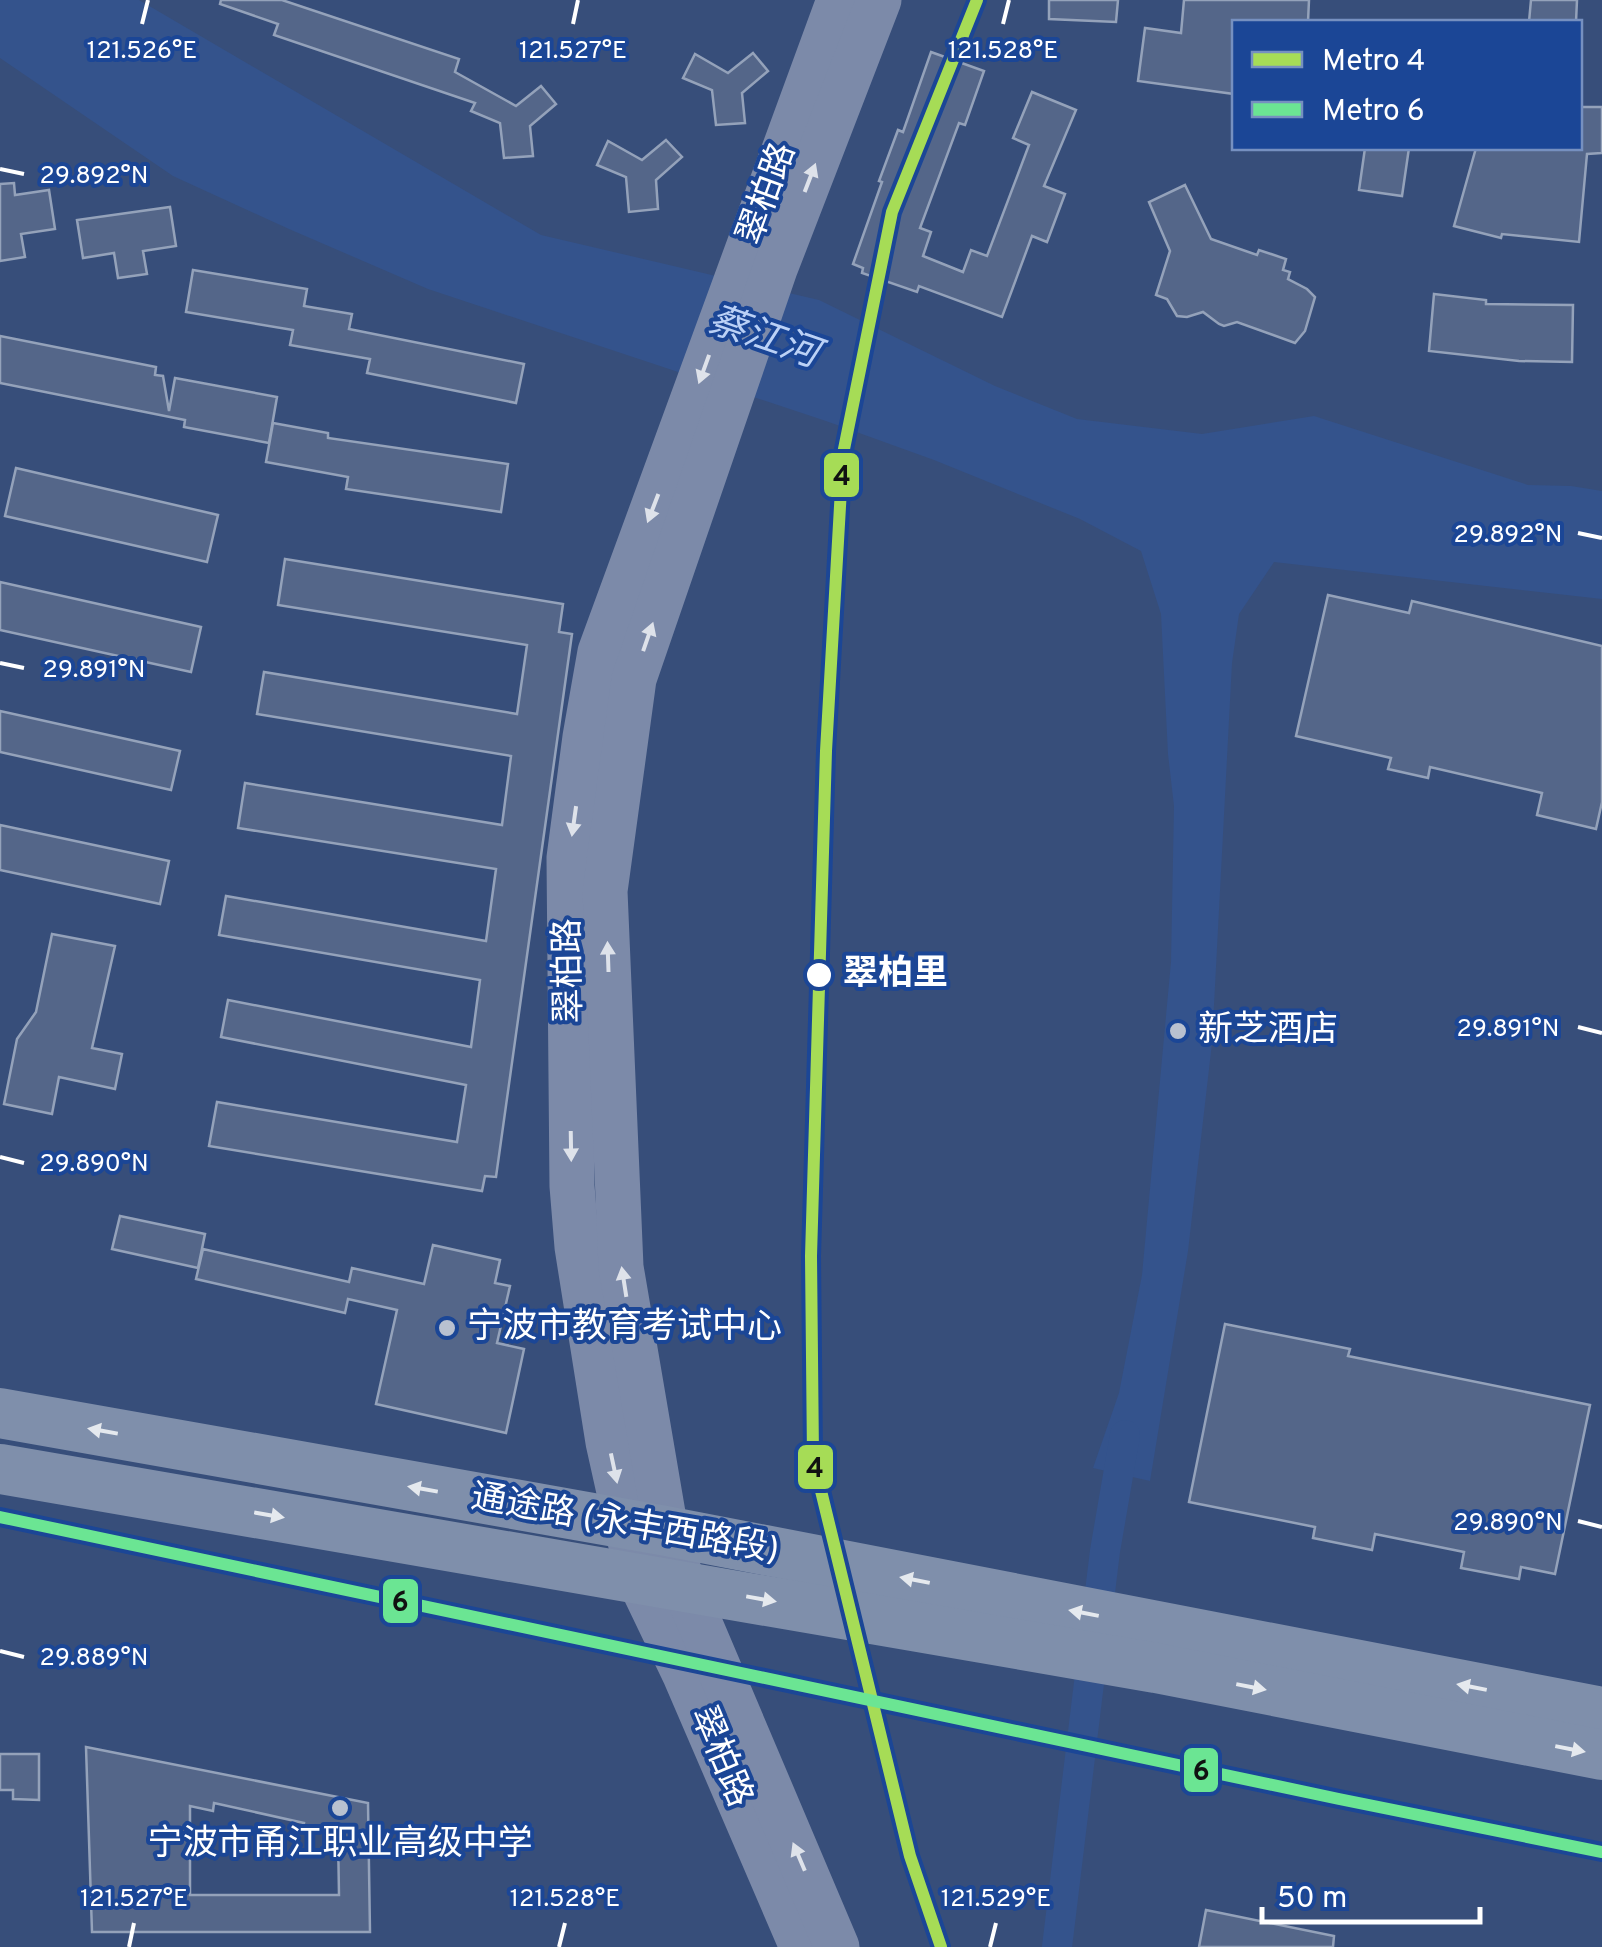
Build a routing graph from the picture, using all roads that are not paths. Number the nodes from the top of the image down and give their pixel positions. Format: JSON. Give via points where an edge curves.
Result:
{"nodes":[{"id":1,"x":839,"y":0,"type":"edge"},
{"id":2,"x":879,"y":0,"type":"edge"},
{"id":3,"x":761,"y":262,"type":"junction"},
{"id":4,"x":0,"y":1413,"type":"edge"},
{"id":5,"x":0,"y":1469,"type":"edge"},
{"id":6,"x":201,"y":1503,"type":"junction"},
{"id":7,"x":0,"y":1504,"type":"edge"},
{"id":8,"x":646,"y":1528,"type":"junction"},
{"id":9,"x":661,"y":1581,"type":"junction"},
{"id":10,"x":1010,"y":1621,"type":"junction"},
{"id":11,"x":1157,"y":1648,"type":"junction"},
{"id":12,"x":1602,"y":1712,"type":"edge"},
{"id":13,"x":1602,"y":1755,"type":"edge"},
{"id":14,"x":802,"y":1947,"type":"edge"},
{"id":15,"x":836,"y":1947,"type":"edge"}],
"edges":[{"from":1,"to":3,"type":"main road","name":"翠柏路"},
{"from":3,"to":2,"type":"main road","name":"翠柏路","one_way":true},
{"from":3,"to":8,"type":"main road","name":"翠柏路","via":[[704,423],[634,678],[606,892],[621,1267]]},
{"from":8,"to":4,"type":"main road","name":"通途路 (永丰西路段)","one_way":true},
{"from":5,"to":6,"type":"main road","name":"通途路 (永丰西路段)"},
{"from":6,"to":7,"type":"main road"},
{"from":6,"to":9,"type":"main road","name":"通途路 (永丰西路段)","one_way":true},
{"from":8,"to":9,"type":"main road","name":"翠柏路"},
{"from":10,"to":8,"type":"main road","name":"通途路 (永丰西路段)","one_way":true},
{"from":9,"to":10,"type":"main road","name":"通途路 (永丰西路段)","one_way":true},
{"from":9,"to":14,"type":"main road","name":"翠柏路","via":[[685,1675]]},
{"from":15,"to":9,"type":"main road","name":"翠柏路","one_way":true},
{"from":10,"to":11,"type":"main road","name":"通途路 (永丰西路段)"},
{"from":12,"to":11,"type":"main road","name":"通途路 (永丰西路段)","one_way":true},
{"from":11,"to":13,"type":"main road","name":"通途路 (永丰西路段)","one_way":true}]}
